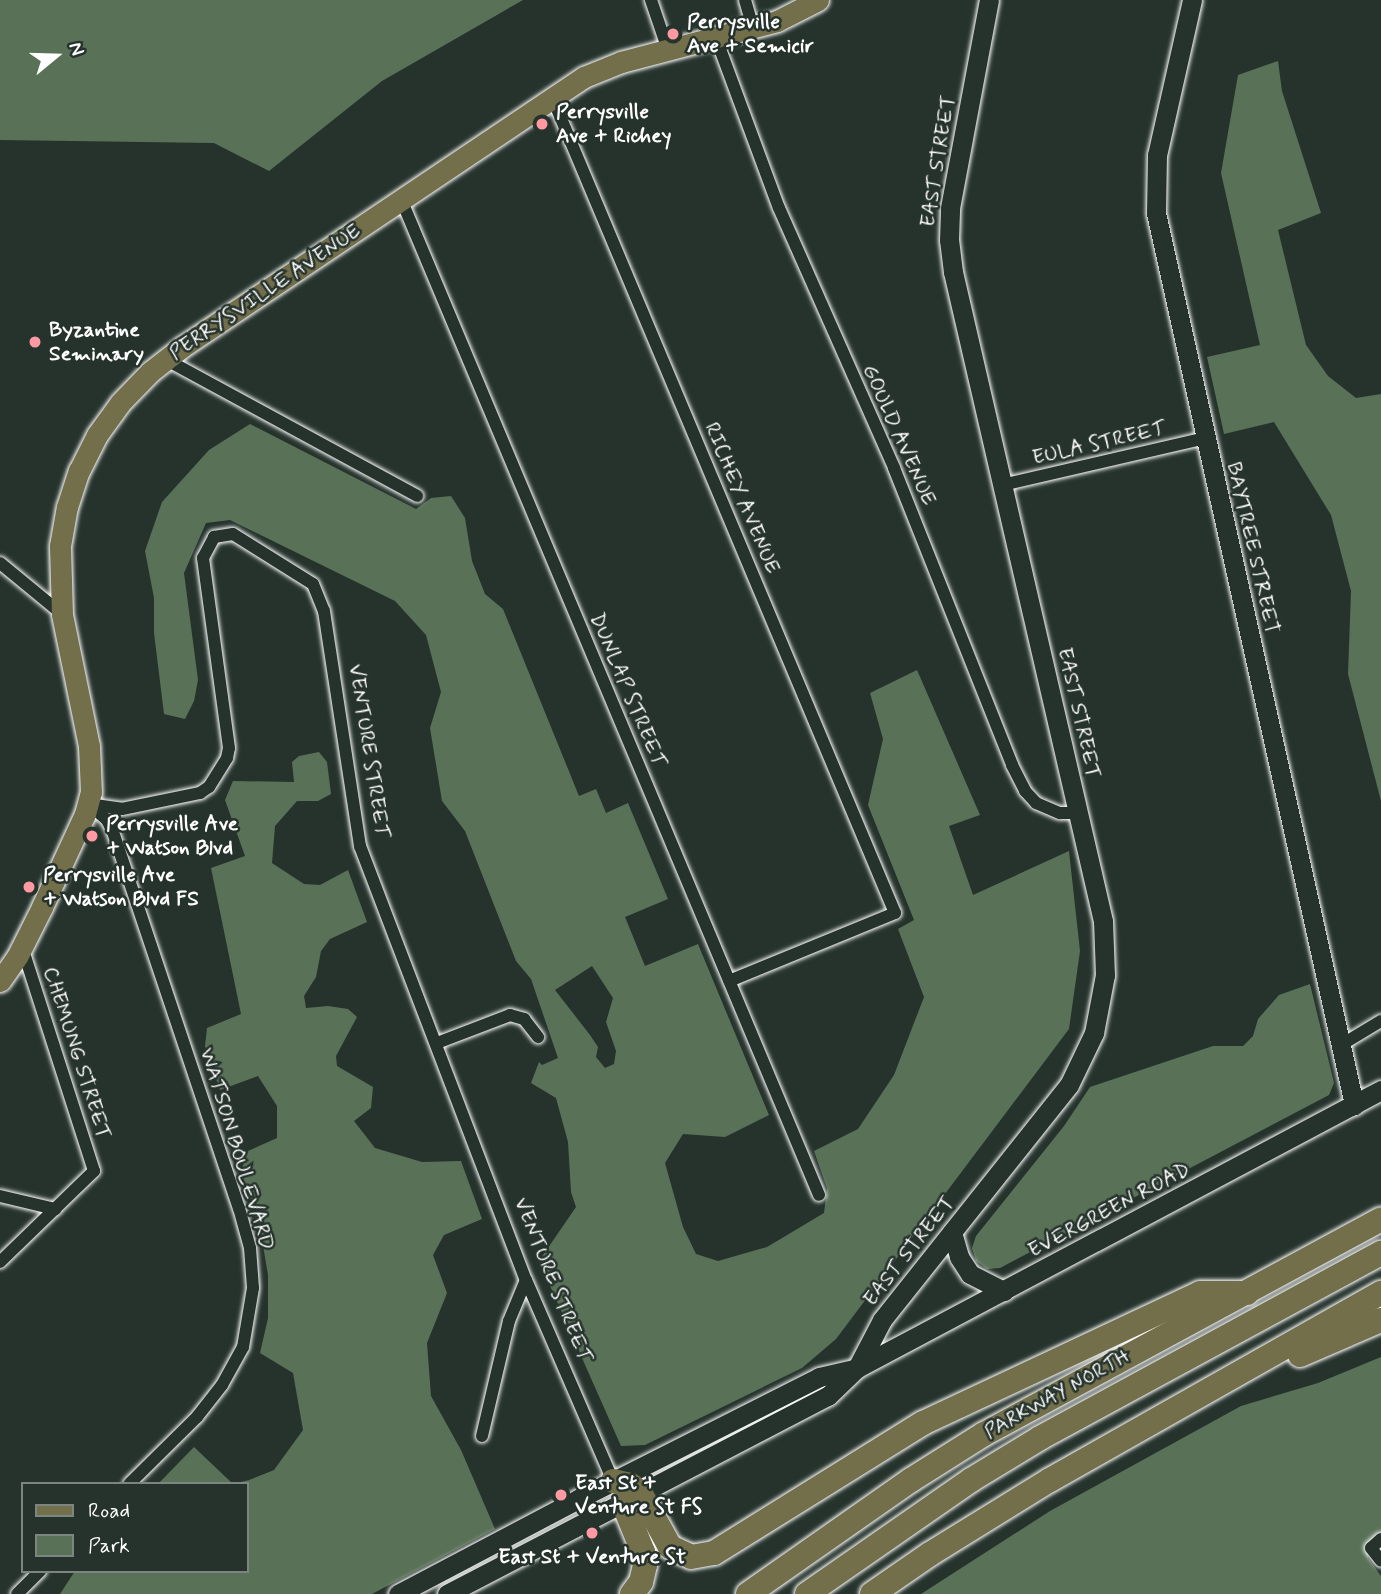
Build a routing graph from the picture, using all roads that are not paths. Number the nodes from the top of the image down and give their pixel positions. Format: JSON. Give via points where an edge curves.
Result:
{"nodes":[{"id":1,"x":651,"y":0,"type":"edge"},
{"id":2,"x":745,"y":0,"type":"edge"},
{"id":3,"x":818,"y":0,"type":"edge"},
{"id":4,"x":989,"y":0,"type":"edge"},
{"id":5,"x":1192,"y":0,"type":"edge"},
{"id":6,"x":753,"y":29,"type":"junction"},
{"id":7,"x":716,"y":38,"type":"junction"},
{"id":8,"x":668,"y":50,"type":"junction"},
{"id":9,"x":552,"y":97,"type":"junction"},
{"id":10,"x":401,"y":199,"type":"junction"},
{"id":11,"x":166,"y":359,"type":"junction"},
{"id":12,"x":1205,"y":438,"type":"junction"},
{"id":13,"x":1002,"y":485,"type":"junction"},
{"id":14,"x":416,"y":496,"type":"dead end"},
{"id":15,"x":0,"y":563,"type":"edge"},
{"id":16,"x":62,"y":614,"type":"junction"},
{"id":17,"x":88,"y":804,"type":"junction"},
{"id":18,"x":1079,"y":813,"type":"junction"},
{"id":19,"x":22,"y":947,"type":"junction"},
{"id":20,"x":0,"y":981,"type":"edge"},
{"id":21,"x":729,"y":981,"type":"junction"},
{"id":22,"x":1381,"y":1021,"type":"edge"},
{"id":23,"x":538,"y":1037,"type":"dead end"},
{"id":24,"x":437,"y":1044,"type":"junction"},
{"id":25,"x":1340,"y":1045,"type":"junction"},
{"id":26,"x":1381,"y":1090,"type":"edge"},
{"id":27,"x":1354,"y":1105,"type":"junction"},
{"id":28,"x":819,"y":1195,"type":"dead end"},
{"id":29,"x":0,"y":1196,"type":"edge"},
{"id":30,"x":55,"y":1209,"type":"junction"},
{"id":31,"x":1381,"y":1219,"type":"edge"},
{"id":32,"x":952,"y":1232,"type":"junction"},
{"id":33,"x":1381,"y":1253,"type":"edge"},
{"id":34,"x":0,"y":1262,"type":"edge"},
{"id":35,"x":526,"y":1280,"type":"junction"},
{"id":36,"x":1004,"y":1291,"type":"junction"},
{"id":37,"x":1247,"y":1293,"type":"junction"},
{"id":38,"x":1381,"y":1293,"type":"edge"},
{"id":39,"x":1381,"y":1320,"type":"edge"},
{"id":40,"x":857,"y":1368,"type":"junction"},
{"id":41,"x":1181,"y":1408,"type":"junction"},
{"id":42,"x":482,"y":1436,"type":"dead end"},
{"id":43,"x":131,"y":1482,"type":"edge"},
{"id":44,"x":626,"y":1493,"type":"junction"},
{"id":45,"x":1376,"y":1543,"type":"edge"},
{"id":46,"x":1381,"y":1561,"type":"edge"},
{"id":47,"x":38,"y":1573,"type":"edge"},
{"id":48,"x":17,"y":1594,"type":"edge"},
{"id":49,"x":398,"y":1594,"type":"edge"},
{"id":50,"x":447,"y":1594,"type":"edge"},
{"id":51,"x":632,"y":1594,"type":"edge"},
{"id":52,"x":748,"y":1594,"type":"edge"},
{"id":53,"x":807,"y":1594,"type":"edge"},
{"id":54,"x":872,"y":1594,"type":"edge"}],
"edges":[{"from":1,"to":8,"type":"street"},
{"from":2,"to":6,"type":"street"},
{"from":3,"to":6,"type":"main road","name":"PERRYSVILLE AVENUE"},
{"from":4,"to":13,"type":"street","name":"EAST STREET","via":[[950,208],[949,240]]},
{"from":5,"to":12,"type":"street","name":"BAYTREE STREET","via":[[1157,155],[1155,199]]},
{"from":6,"to":7,"type":"main road","name":"PERRYSVILLE AVENUE"},
{"from":7,"to":8,"type":"main road","name":"PERRYSVILLE AVENUE"},
{"from":7,"to":18,"type":"street","name":"GOULD AVENUE","via":[[779,208],[894,468],[1016,773],[1036,803],[1059,813]]},
{"from":8,"to":9,"type":"main road","name":"PERRYSVILLE AVENUE","via":[[596,72]]},
{"from":9,"to":10,"type":"main road","name":"PERRYSVILLE AVENUE"},
{"from":9,"to":21,"type":"street","name":"RICHEY AVENUE","via":[[895,913]]},
{"from":10,"to":11,"type":"main road","name":"PERRYSVILLE AVENUE"},
{"from":10,"to":21,"type":"street","name":"DUNLAP STREET"},
{"from":11,"to":14,"type":"street"},
{"from":11,"to":16,"type":"main road","name":"PERRYSVILLE AVENUE","via":[[107,419],[76,480],[60,546]]},
{"from":12,"to":13,"type":"street","name":"EULA STREET"},
{"from":12,"to":25,"type":"street","name":"BAYTREE STREET"},
{"from":13,"to":18,"type":"street","name":"EAST STREET"},
{"from":15,"to":16,"type":"street"},
{"from":16,"to":17,"type":"main road","name":"PERRYSVILLE AVENUE","via":[[91,758]]},
{"from":17,"to":19,"type":"main road","name":"PERRYSVILLE AVENUE"},
{"from":17,"to":24,"type":"street","name":"VENTURE STREET","via":[[122,809],[200,793],[227,758],[203,558],[214,537],[233,534],[308,579],[323,601],[360,846]]},
{"from":17,"to":43,"type":"street","name":"WATSON BOULEVARD","via":[[112,828],[239,1208],[252,1267],[249,1327],[234,1367],[197,1417]]},
{"from":18,"to":32,"type":"street","name":"EAST STREET","via":[[1103,921],[1106,957],[1094,1033],[1069,1085]]},
{"from":19,"to":20,"type":"main road","name":"PERRYSVILLE AVENUE"},
{"from":19,"to":30,"type":"street","name":"CHEMUNG STREET","via":[[94,1171]]},
{"from":21,"to":28,"type":"street","name":"DUNLAP STREET"},
{"from":22,"to":25,"type":"street"},
{"from":23,"to":24,"type":"street","via":[[524,1018],[510,1015]]},
{"from":24,"to":35,"type":"street","name":"VENTURE STREET"},
{"from":25,"to":27,"type":"street","name":"BAYTREE STREET"},
{"from":26,"to":27,"type":"street","name":"EVERGREEN ROAD"},
{"from":27,"to":36,"type":"street","name":"EVERGREEN ROAD"},
{"from":29,"to":30,"type":"street"},
{"from":30,"to":34,"type":"street"},
{"from":31,"to":37,"type":"highway","name":"PARKWAY NORTH"},
{"from":32,"to":36,"type":"street","via":[[970,1274]]},
{"from":32,"to":40,"type":"street","name":"EAST STREET","via":[[882,1320]]},
{"from":33,"to":53,"type":"highway","via":[[1040,1438]]},
{"from":35,"to":42,"type":"street","via":[[509,1321]]},
{"from":35,"to":44,"type":"street","name":"VENTURE STREET"},
{"from":36,"to":40,"type":"street","name":"EVERGREEN ROAD"},
{"from":37,"to":44,"type":"highway","via":[[1200,1293],[923,1423],[714,1553],[691,1557],[670,1547]]},
{"from":37,"to":52,"type":"highway","name":"PARKWAY NORTH","via":[[984,1434]]},
{"from":38,"to":41,"type":"highway"},
{"from":39,"to":41,"type":"highway"},
{"from":40,"to":44,"type":"street","name":"EAST STREET","via":[[818,1377]]},
{"from":40,"to":44,"type":"street","name":"EAST STREET","via":[[828,1396]]},
{"from":41,"to":54,"type":"highway","via":[[1039,1487]]},
{"from":44,"to":49,"type":"street","name":"EAST STREET"},
{"from":44,"to":50,"type":"street","name":"EAST STREET"},
{"from":44,"to":51,"type":"highway","via":[[645,1565]]},
{"from":45,"to":46,"type":"street"},
{"from":47,"to":48,"type":"street"}]}
